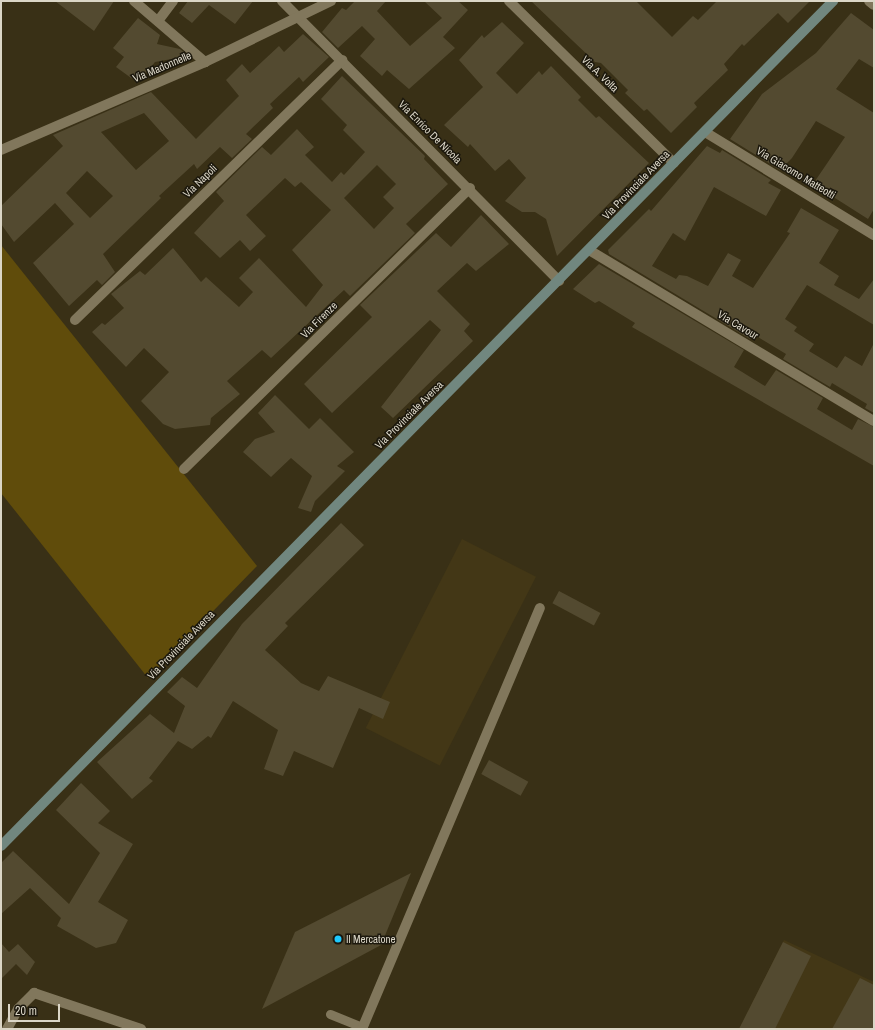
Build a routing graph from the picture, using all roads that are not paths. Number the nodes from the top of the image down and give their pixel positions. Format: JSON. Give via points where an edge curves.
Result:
{"nodes":[{"id":1,"x":134,"y":1,"type":"edge"},
{"id":2,"x":173,"y":1,"type":"edge"},
{"id":3,"x":282,"y":1,"type":"edge"},
{"id":4,"x":331,"y":1,"type":"edge"},
{"id":5,"x":509,"y":1,"type":"edge"},
{"id":6,"x":833,"y":1,"type":"edge"},
{"id":7,"x":869,"y":1,"type":"edge"},
{"id":8,"x":874,"y":5,"type":"edge"},
{"id":9,"x":298,"y":16,"type":"junction"},
{"id":10,"x":158,"y":21,"type":"junction"},
{"id":11,"x":342,"y":60,"type":"junction"},
{"id":12,"x":205,"y":62,"type":"junction"},
{"id":13,"x":705,"y":132,"type":"junction"},
{"id":14,"x":1,"y":150,"type":"edge"},
{"id":15,"x":674,"y":163,"type":"junction"},
{"id":16,"x":470,"y":188,"type":"junction"},
{"id":17,"x":874,"y":235,"type":"edge"},
{"id":18,"x":589,"y":250,"type":"junction"},
{"id":19,"x":559,"y":281,"type":"junction"},
{"id":20,"x":75,"y":320,"type":"dead end"},
{"id":21,"x":874,"y":420,"type":"edge"},
{"id":22,"x":184,"y":469,"type":"dead end"},
{"id":23,"x":540,"y":608,"type":"dead end"},
{"id":24,"x":1,"y":846,"type":"edge"},
{"id":25,"x":330,"y":1014,"type":"dead end"},
{"id":26,"x":363,"y":1028,"type":"edge"},
{"id":27,"x":7,"y":1029,"type":"edge"},
{"id":28,"x":141,"y":1029,"type":"edge"}],
"edges":[{"from":1,"to":10,"type":"street"},
{"from":2,"to":10,"type":"street"},
{"from":3,"to":9,"type":"street","name":"Via Enrico De Nicola"},
{"from":4,"to":9,"type":"street","name":"Via Madonnelle"},
{"from":5,"to":15,"type":"street","name":"Via A. Volta"},
{"from":6,"to":13,"type":"street","name":"Via Provinciale Aversa"},
{"from":7,"to":8,"type":"street"},
{"from":9,"to":11,"type":"street","name":"Via Enrico De Nicola"},
{"from":9,"to":12,"type":"street","name":"Via Madonnelle"},
{"from":10,"to":12,"type":"street"},
{"from":11,"to":16,"type":"street","name":"Via Enrico De Nicola"},
{"from":11,"to":20,"type":"street","name":"Via Napoli"},
{"from":12,"to":14,"type":"street","name":"Via Madonnelle"},
{"from":13,"to":15,"type":"street","name":"Via Provinciale Aversa"},
{"from":13,"to":17,"type":"street","name":"Via Giacomo Matteotti"},
{"from":15,"to":18,"type":"street","name":"Via Provinciale Aversa"},
{"from":16,"to":19,"type":"street","name":"Via Enrico De Nicola"},
{"from":16,"to":22,"type":"street","name":"Via Firenze"},
{"from":18,"to":19,"type":"street","name":"Via Provinciale Aversa"},
{"from":18,"to":21,"type":"street","name":"Via Cavour"},
{"from":19,"to":24,"type":"street","name":"Via Provinciale Aversa"},
{"from":23,"to":26,"type":"street"},
{"from":25,"to":26,"type":"lane"},
{"from":27,"to":28,"type":"street","via":[[18,1009],[34,993]]}]}
